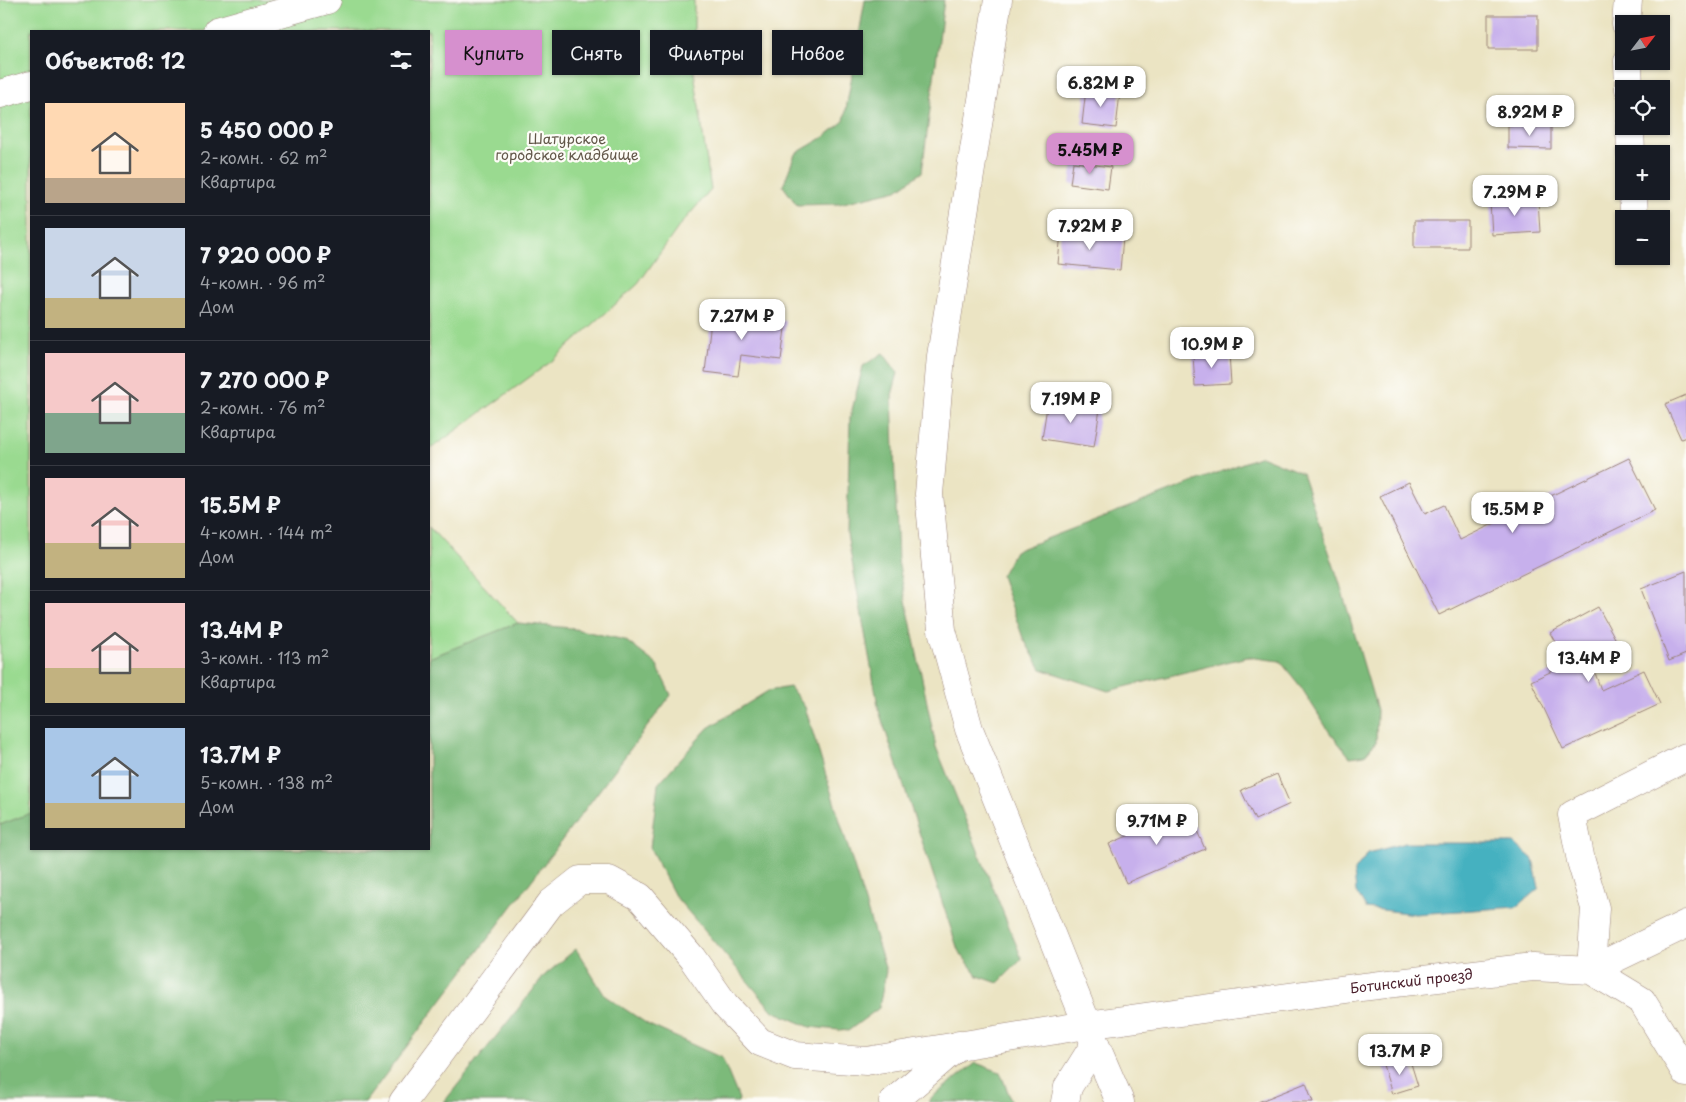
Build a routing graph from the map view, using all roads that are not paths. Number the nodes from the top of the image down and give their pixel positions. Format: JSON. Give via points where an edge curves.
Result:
{"nodes":[{"id":1,"x":327,"y":0,"type":"edge"},
{"id":2,"x":998,"y":0,"type":"edge"},
{"id":3,"x":1628,"y":0,"type":"edge"},
{"id":4,"x":1627,"y":15,"type":"edge"},
{"id":5,"x":221,"y":30,"type":"edge"},
{"id":6,"x":30,"y":85,"type":"edge"},
{"id":7,"x":0,"y":94,"type":"edge"},
{"id":8,"x":1686,"y":757,"type":"edge"},
{"id":9,"x":1686,"y":924,"type":"edge"},
{"id":10,"x":1591,"y":970,"type":"junction"},
{"id":11,"x":1091,"y":1035,"type":"junction"},
{"id":12,"x":1677,"y":1038,"type":"edge"},
{"id":13,"x":959,"y":1046,"type":"junction"},
{"id":14,"x":1686,"y":1073,"type":"edge"},
{"id":15,"x":403,"y":1102,"type":"edge"},
{"id":16,"x":893,"y":1102,"type":"edge"},
{"id":17,"x":1065,"y":1102,"type":"edge"},
{"id":18,"x":1120,"y":1102,"type":"edge"}],
"edges":[{"from":1,"to":5,"type":"main road"},
{"from":2,"to":11,"type":"main road","via":[[941,356],[928,494],[942,630],[969,729]]},
{"from":3,"to":4,"type":"main road"},
{"from":6,"to":7,"type":"main road"},
{"from":8,"to":10,"type":"main road","via":[[1572,815],[1595,908]]},
{"from":9,"to":10,"type":"main road"},
{"from":10,"to":11,"type":"main road","name":"Ботинский проезд","via":[[1533,967],[1354,988]]},
{"from":10,"to":12,"type":"main road","name":"Ботинский проезд","via":[[1642,1001]]},
{"from":11,"to":13,"type":"main road","name":"Ботинский проезд"},
{"from":11,"to":17,"type":"main road","via":[[1068,1087]]},
{"from":11,"to":18,"type":"main road"},
{"from":12,"to":14,"type":"main road","name":"Ботинский проезд"},
{"from":13,"to":15,"type":"main road","name":"Ботинский проезд","via":[[866,1060],[795,1056],[760,1042],[725,1004],[692,958],[640,897],[609,880],[580,880],[550,903]]},
{"from":13,"to":16,"type":"main road"}]}
